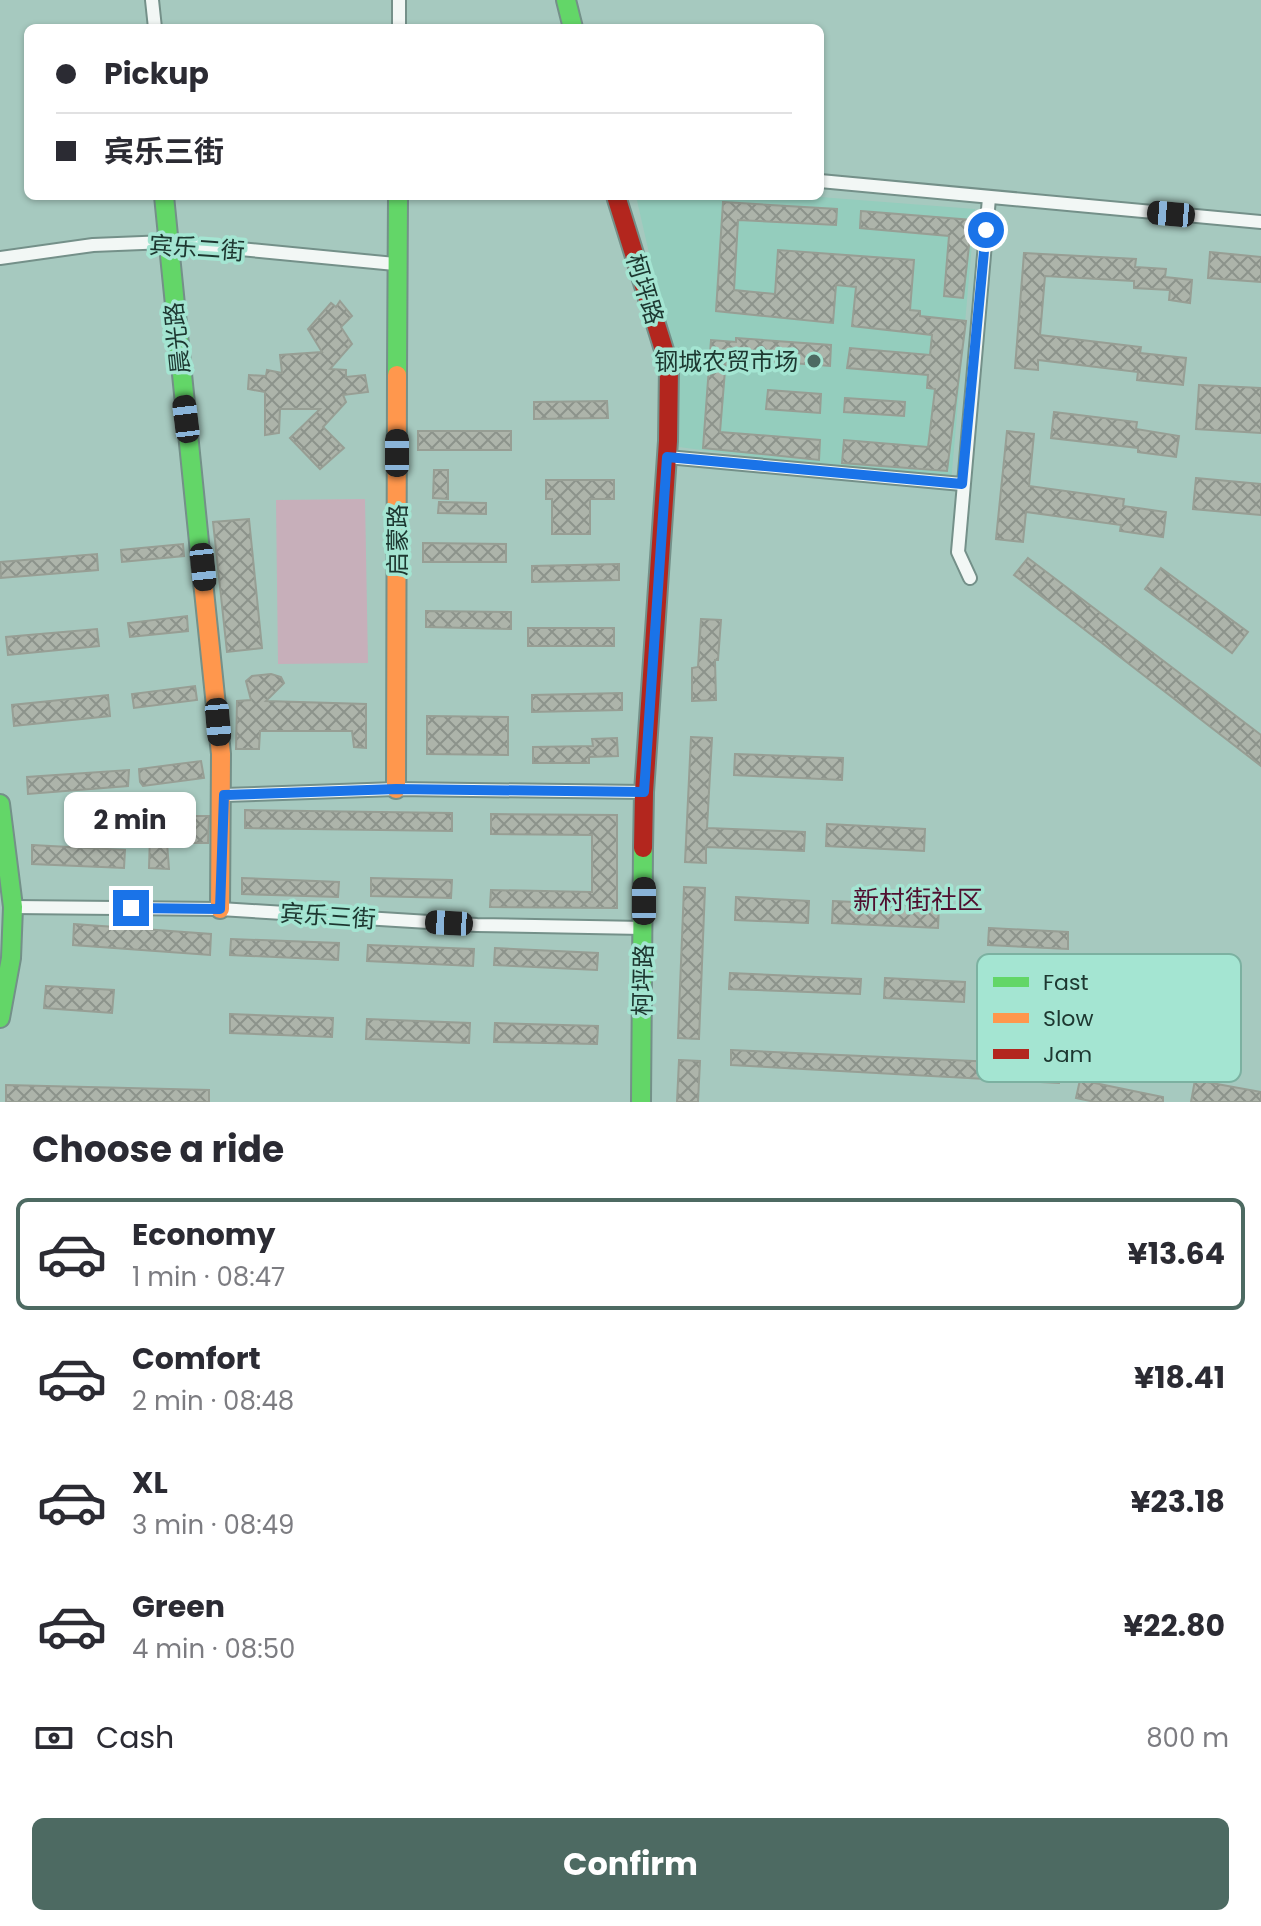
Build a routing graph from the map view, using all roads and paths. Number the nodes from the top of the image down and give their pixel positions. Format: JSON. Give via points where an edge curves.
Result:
{"nodes":[{"id":1,"x":152,"y":0,"type":"edge"},
{"id":2,"x":399,"y":0,"type":"edge"},
{"id":3,"x":566,"y":0,"type":"edge"},
{"id":4,"x":155,"y":24,"type":"edge"},
{"id":5,"x":399,"y":24,"type":"edge"},
{"id":6,"x":572,"y":24,"type":"edge"},
{"id":7,"x":824,"y":181,"type":"edge"},
{"id":8,"x":989,"y":198,"type":"junction"},
{"id":9,"x":164,"y":200,"type":"edge"},
{"id":10,"x":398,"y":200,"type":"edge"},
{"id":11,"x":617,"y":200,"type":"edge"},
{"id":12,"x":1261,"y":222,"type":"edge"},
{"id":13,"x":167,"y":242,"type":"junction"},
{"id":14,"x":0,"y":258,"type":"edge"},
{"id":15,"x":395,"y":264,"type":"junction"},
{"id":16,"x":667,"y":457,"type":"junction"},
{"id":17,"x":962,"y":484,"type":"junction"},
{"id":18,"x":970,"y":578,"type":"dead end"},
{"id":19,"x":396,"y":789,"type":"junction"},
{"id":20,"x":644,"y":792,"type":"junction"},
{"id":21,"x":224,"y":795,"type":"junction"},
{"id":22,"x":0,"y":804,"type":"edge"},
{"id":23,"x":13,"y":907,"type":"junction"},
{"id":24,"x":220,"y":909,"type":"junction"},
{"id":25,"x":643,"y":928,"type":"junction"},
{"id":26,"x":0,"y":1018,"type":"edge"},
{"id":27,"x":641,"y":1102,"type":"edge"}],
"edges":[{"from":1,"to":4,"type":"street"},
{"from":2,"to":5,"type":"street"},
{"from":3,"to":6,"type":"street"},
{"from":7,"to":8,"type":"street"},
{"from":8,"to":12,"type":"street"},
{"from":8,"to":17,"type":"street"},
{"from":9,"to":13,"type":"street","name":"晨光路"},
{"from":10,"to":15,"type":"street","name":"启蒙路"},
{"from":11,"to":16,"type":"street","name":"柯坪路","via":[[669,366]]},
{"from":13,"to":14,"type":"street","name":"宾乐二街","via":[[93,245]]},
{"from":13,"to":15,"type":"street","name":"宾乐二街"},
{"from":13,"to":21,"type":"street","name":"晨光路"},
{"from":15,"to":19,"type":"street","name":"启蒙路"},
{"from":16,"to":17,"type":"street"},
{"from":16,"to":20,"type":"street","name":"柯坪路"},
{"from":17,"to":18,"type":"street","via":[[958,552]]},
{"from":19,"to":20,"type":"street"},
{"from":19,"to":21,"type":"street"},
{"from":20,"to":25,"type":"street","name":"柯坪路"},
{"from":21,"to":24,"type":"street","name":"晨光路"},
{"from":22,"to":23,"type":"street"},
{"from":23,"to":24,"type":"street","name":"宾乐三街"},
{"from":23,"to":26,"type":"street"},
{"from":24,"to":25,"type":"street","name":"宾乐三街","via":[[477,925]]},
{"from":25,"to":27,"type":"street","name":"柯坪路"}]}
